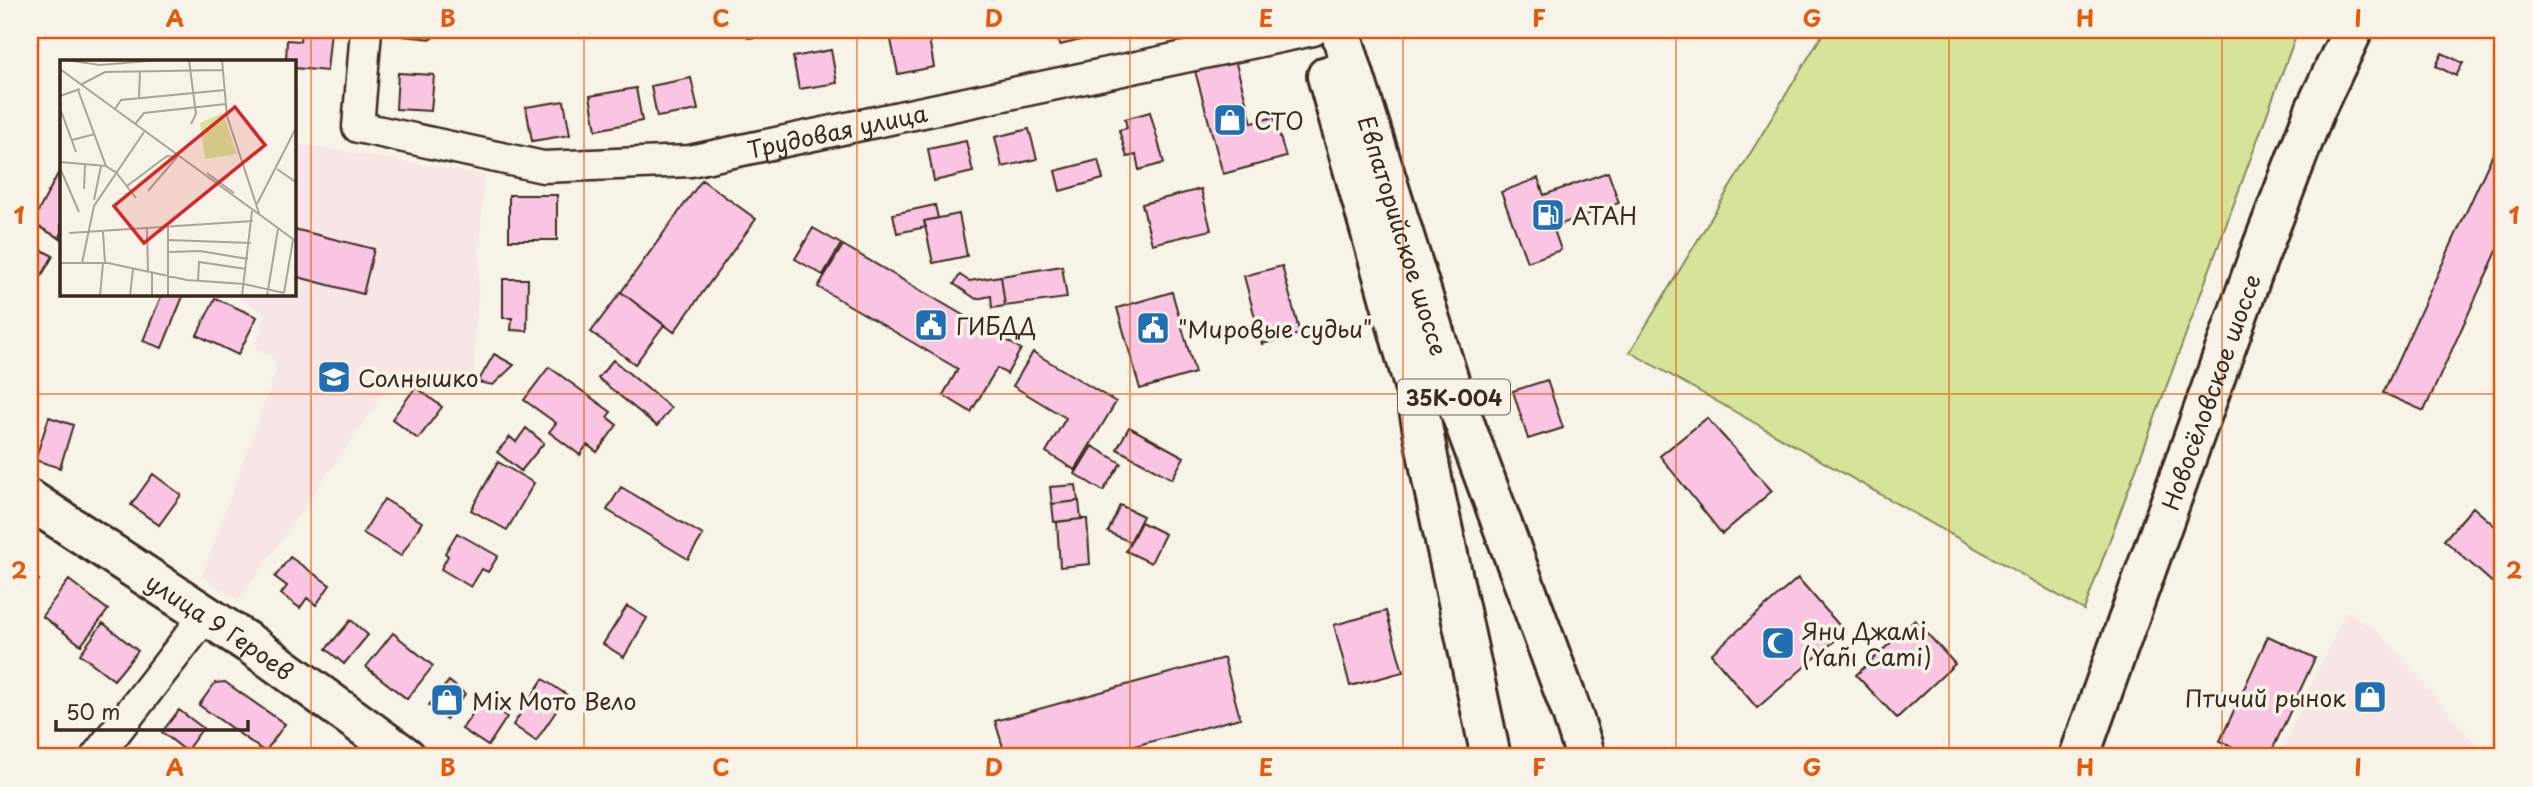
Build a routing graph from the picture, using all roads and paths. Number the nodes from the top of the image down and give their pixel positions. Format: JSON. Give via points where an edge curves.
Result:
{"nodes":[{"id":1,"x":366,"y":30,"type":"edge"},
{"id":2,"x":1340,"y":30,"type":"edge"},
{"id":3,"x":2353,"y":30,"type":"edge"},
{"id":4,"x":1297,"y":31,"type":"edge"},
{"id":5,"x":30,"y":500,"type":"edge"},
{"id":6,"x":1530,"y":601,"type":"junction"},
{"id":7,"x":206,"y":615,"type":"junction"},
{"id":8,"x":1478,"y":696,"type":"junction"},
{"id":9,"x":96,"y":757,"type":"edge"},
{"id":10,"x":406,"y":757,"type":"edge"},
{"id":11,"x":1491,"y":757,"type":"edge"},
{"id":12,"x":1508,"y":757,"type":"edge"},
{"id":13,"x":1567,"y":757,"type":"edge"},
{"id":14,"x":1586,"y":757,"type":"edge"},
{"id":15,"x":2078,"y":757,"type":"edge"}],
"edges":[{"from":1,"to":4,"type":"street","name":"Трудовая улица","via":[[358,127],[543,167],[691,161]]},
{"from":2,"to":6,"type":"main road","name":"Евпаторийское шоссе","number":"35К-004","via":[[1451,387]]},
{"from":3,"to":15,"type":"main road","name":"Новосёловское шоссе","via":[[2315,110],[2258,258]]},
{"from":4,"to":8,"type":"main road","name":"Евпаторийское шоссе","number":"35К-004","via":[[1416,393]]},
{"from":5,"to":7,"type":"main road","name":"улица 9 Героев"},
{"from":6,"to":13,"type":"main road","via":[[1530,631]]},
{"from":6,"to":14,"type":"main road","name":"Евпаторийское шоссе","number":"35К-004"},
{"from":7,"to":9,"type":"street"},
{"from":7,"to":10,"type":"main road","name":"улица 9 Героев"},
{"from":8,"to":11,"type":"main road","name":"Евпаторийское шоссе","number":"35К-004"},
{"from":8,"to":12,"type":"main road","via":[[1492,709]]}]}
